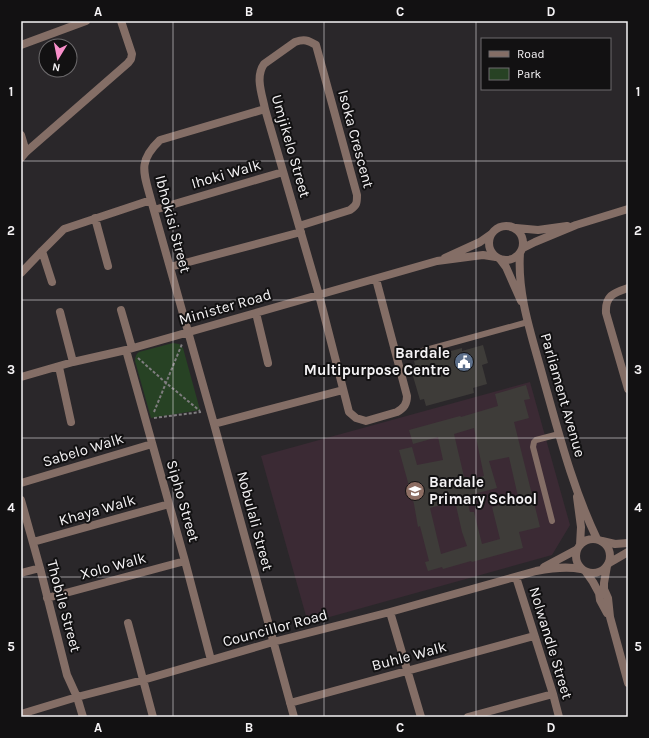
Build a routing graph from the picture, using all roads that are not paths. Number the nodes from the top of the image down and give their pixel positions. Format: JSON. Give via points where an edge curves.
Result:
{"nodes":[{"id":1,"x":86,"y":21,"type":"edge"},
{"id":2,"x":121,"y":21,"type":"edge"},
{"id":3,"x":21,"y":45,"type":"edge"},
{"id":4,"x":316,"y":45,"type":"joint"},
{"id":5,"x":265,"y":108,"type":"junction"},
{"id":6,"x":21,"y":135,"type":"edge"},
{"id":7,"x":24,"y":155,"type":"edge"},
{"id":8,"x":283,"y":172,"type":"junction"},
{"id":9,"x":151,"y":200,"type":"junction"},
{"id":10,"x":628,"y":209,"type":"edge"},
{"id":11,"x":154,"y":210,"type":"junction"},
{"id":12,"x":95,"y":218,"type":"junction"},
{"id":13,"x":576,"y":225,"type":"junction"},
{"id":14,"x":516,"y":228,"type":"junction"},
{"id":15,"x":300,"y":229,"type":"junction"},
{"id":16,"x":490,"y":235,"type":"junction"},
{"id":17,"x":42,"y":251,"type":"junction"},
{"id":18,"x":521,"y":251,"type":"junction"},
{"id":19,"x":498,"y":258,"type":"junction"},
{"id":20,"x":437,"y":262,"type":"junction"},
{"id":21,"x":108,"y":266,"type":"dead end"},
{"id":22,"x":170,"y":267,"type":"junction"},
{"id":23,"x":21,"y":273,"type":"edge"},
{"id":24,"x":376,"y":279,"type":"junction"},
{"id":25,"x":52,"y":282,"type":"dead end"},
{"id":26,"x":628,"y":288,"type":"edge"},
{"id":27,"x":319,"y":295,"type":"junction"},
{"id":28,"x":524,"y":309,"type":"junction"},
{"id":29,"x":121,"y":310,"type":"dead end"},
{"id":30,"x":60,"y":312,"type":"dead end"},
{"id":31,"x":256,"y":313,"type":"junction"},
{"id":32,"x":528,"y":322,"type":"junction"},
{"id":33,"x":188,"y":332,"type":"junction"},
{"id":34,"x":129,"y":349,"type":"junction"},
{"id":35,"x":415,"y":353,"type":"dead end"},
{"id":36,"x":73,"y":362,"type":"junction"},
{"id":37,"x":268,"y":363,"type":"dead end"},
{"id":38,"x":59,"y":367,"type":"junction"},
{"id":39,"x":21,"y":377,"type":"edge"},
{"id":40,"x":628,"y":389,"type":"edge"},
{"id":41,"x":344,"y":390,"type":"junction"},
{"id":42,"x":71,"y":422,"type":"dead end"},
{"id":43,"x":214,"y":424,"type":"junction"},
{"id":44,"x":559,"y":434,"type":"junction"},
{"id":45,"x":152,"y":444,"type":"junction"},
{"id":46,"x":21,"y":483,"type":"edge"},
{"id":47,"x":576,"y":488,"type":"junction"},
{"id":48,"x":21,"y":500,"type":"edge"},
{"id":49,"x":169,"y":504,"type":"junction"},
{"id":50,"x":552,"y":521,"type":"dead end"},
{"id":51,"x":600,"y":540,"type":"junction"},
{"id":52,"x":33,"y":542,"type":"junction"},
{"id":53,"x":628,"y":543,"type":"edge"},
{"id":54,"x":578,"y":547,"type":"junction"},
{"id":55,"x":628,"y":552,"type":"edge"},
{"id":56,"x":185,"y":561,"type":"junction"},
{"id":57,"x":608,"y":565,"type":"junction"},
{"id":58,"x":40,"y":568,"type":"junction"},
{"id":59,"x":584,"y":570,"type":"junction"},
{"id":60,"x":536,"y":571,"type":"junction"},
{"id":61,"x":21,"y":573,"type":"edge"},
{"id":62,"x":516,"y":577,"type":"junction"},
{"id":63,"x":47,"y":598,"type":"junction"},
{"id":64,"x":390,"y":612,"type":"junction"},
{"id":65,"x":610,"y":617,"type":"junction"},
{"id":66,"x":128,"y":623,"type":"dead end"},
{"id":67,"x":534,"y":636,"type":"junction"},
{"id":68,"x":273,"y":642,"type":"junction"},
{"id":69,"x":211,"y":660,"type":"junction"},
{"id":70,"x":408,"y":671,"type":"junction"},
{"id":71,"x":143,"y":680,"type":"junction"},
{"id":72,"x":628,"y":683,"type":"edge"},
{"id":73,"x":553,"y":694,"type":"junction"},
{"id":74,"x":77,"y":697,"type":"junction"},
{"id":75,"x":290,"y":703,"type":"junction"},
{"id":76,"x":21,"y":714,"type":"edge"},
{"id":77,"x":82,"y":717,"type":"edge"},
{"id":78,"x":153,"y":717,"type":"edge"},
{"id":79,"x":294,"y":717,"type":"edge"},
{"id":80,"x":421,"y":717,"type":"edge"},
{"id":81,"x":468,"y":717,"type":"edge"},
{"id":82,"x":559,"y":717,"type":"edge"}],
"edges":[{"from":1,"to":3,"type":"street"},
{"from":2,"to":7,"type":"street","via":[[132,52],[131,59]]},
{"from":4,"to":5,"type":"street","name":"Umjikelo Street","via":[[300,40],[264,64],[259,78]]},
{"from":4,"to":15,"type":"street","name":"Isoka Crescent","via":[[357,202],[350,210]]},
{"from":5,"to":8,"type":"street","name":"Umjikelo Street"},
{"from":5,"to":9,"type":"street","name":"Ibhokisi Street","via":[[160,140],[144,162]]},
{"from":6,"to":7,"type":"street"},
{"from":8,"to":11,"type":"street","name":"Ihoki Walk"},
{"from":8,"to":15,"type":"street","name":"Umjikelo Street"},
{"from":9,"to":11,"type":"street","name":"Ibhokisi Street"},
{"from":9,"to":12,"type":"street"},
{"from":10,"to":13,"type":"street"},
{"from":11,"to":22,"type":"street","name":"Ibhokisi Street"},
{"from":12,"to":17,"type":"street","via":[[64,229]]},
{"from":12,"to":21,"type":"street"},
{"from":13,"to":14,"type":"street","via":[[538,230]]},
{"from":13,"to":18,"type":"street","via":[[534,242]]},
{"from":14,"to":16,"type":"street","via":[[500,227]]},
{"from":14,"to":18,"type":"street","via":[[523,237]]},
{"from":15,"to":22,"type":"street"},
{"from":15,"to":27,"type":"street","name":"Umjikelo Street"},
{"from":16,"to":19,"type":"street","via":[[489,247]]},
{"from":16,"to":20,"type":"street","name":"Minister Road"},
{"from":17,"to":23,"type":"street"},
{"from":17,"to":25,"type":"street"},
{"from":18,"to":19,"type":"street","via":[[511,260]]},
{"from":18,"to":28,"type":"street","name":"Parliament Avenue","via":[[519,276]]},
{"from":19,"to":20,"type":"street","name":"Minister Road","via":[[483,255]]},
{"from":19,"to":28,"type":"street","name":"Parliament Avenue","via":[[506,267]]},
{"from":20,"to":24,"type":"street","name":"Minister Road"},
{"from":22,"to":33,"type":"street","name":"Ibhokisi Street"},
{"from":24,"to":27,"type":"street","name":"Minister Road"},
{"from":24,"to":41,"type":"street","name":"Umjikelo Street","via":[[407,401],[397,412],[366,421],[356,418],[349,412]]},
{"from":26,"to":40,"type":"street","via":[[612,294],[607,300],[606,313]]},
{"from":27,"to":31,"type":"street","name":"Minister Road"},
{"from":27,"to":41,"type":"street","name":"Umjikelo Street"},
{"from":28,"to":32,"type":"street","name":"Parliament Avenue"},
{"from":29,"to":34,"type":"street","name":"Sipho Street"},
{"from":30,"to":36,"type":"street"},
{"from":31,"to":33,"type":"street","name":"Minister Road"},
{"from":31,"to":37,"type":"street"},
{"from":32,"to":35,"type":"lane"},
{"from":32,"to":44,"type":"street","name":"Parliament Avenue"},
{"from":33,"to":34,"type":"street","name":"Minister Road"},
{"from":33,"to":43,"type":"street","name":"Nobulali Street"},
{"from":34,"to":36,"type":"street","name":"Minister Road"},
{"from":34,"to":45,"type":"street","name":"Sipho Street"},
{"from":36,"to":38,"type":"street","name":"Minister Road"},
{"from":38,"to":39,"type":"street","name":"Minister Road"},
{"from":38,"to":42,"type":"street"},
{"from":41,"to":43,"type":"street"},
{"from":43,"to":68,"type":"street","name":"Nobulali Street"},
{"from":44,"to":47,"type":"street","name":"Parliament Avenue"},
{"from":44,"to":50,"type":"lane","via":[[536,440],[533,447]]},
{"from":45,"to":46,"type":"street","name":"Sabelo Walk"},
{"from":45,"to":49,"type":"street","name":"Sipho Street"},
{"from":47,"to":51,"type":"street","name":"Parliament Avenue"},
{"from":47,"to":54,"type":"street","name":"Parliament Avenue","via":[[581,535]]},
{"from":48,"to":52,"type":"street","name":"Thobile Street"},
{"from":49,"to":52,"type":"street","name":"Khaya Walk"},
{"from":49,"to":56,"type":"street","name":"Sipho Street"},
{"from":51,"to":53,"type":"street","via":[[615,544]]},
{"from":51,"to":54,"type":"street","via":[[588,539]]},
{"from":51,"to":57,"type":"street","via":[[610,554]]},
{"from":52,"to":58,"type":"street","name":"Thobile Street"},
{"from":54,"to":59,"type":"street","via":[[576,560]]},
{"from":54,"to":60,"type":"street","name":"Councillor Road"},
{"from":55,"to":57,"type":"street"},
{"from":56,"to":63,"type":"street","name":"Xolo Walk"},
{"from":56,"to":69,"type":"street","name":"Sipho Street"},
{"from":57,"to":59,"type":"street","via":[[597,573]]},
{"from":57,"to":65,"type":"street","via":[[604,589],[608,598]]},
{"from":58,"to":61,"type":"street"},
{"from":58,"to":63,"type":"street","name":"Thobile Street"},
{"from":59,"to":60,"type":"street","name":"Councillor Road","via":[[561,567]]},
{"from":59,"to":65,"type":"street","via":[[593,582]]},
{"from":60,"to":62,"type":"street","name":"Councillor Road"},
{"from":62,"to":64,"type":"street","name":"Councillor Road"},
{"from":62,"to":67,"type":"street","name":"Nolwandle Street"},
{"from":63,"to":74,"type":"street","name":"Thobile Street","via":[[67,675]]},
{"from":64,"to":68,"type":"street","name":"Councillor Road"},
{"from":64,"to":70,"type":"street"},
{"from":65,"to":72,"type":"street"},
{"from":66,"to":71,"type":"street"},
{"from":67,"to":70,"type":"street","name":"Buhle Walk"},
{"from":67,"to":73,"type":"street","name":"Nolwandle Street"},
{"from":68,"to":69,"type":"street","name":"Councillor Road"},
{"from":68,"to":75,"type":"street","name":"Nobulali Street"},
{"from":69,"to":71,"type":"street","name":"Councillor Road"},
{"from":70,"to":75,"type":"street","name":"Buhle Walk"},
{"from":70,"to":80,"type":"street"},
{"from":71,"to":74,"type":"street","name":"Councillor Road"},
{"from":71,"to":78,"type":"street"},
{"from":73,"to":81,"type":"street"},
{"from":73,"to":82,"type":"street","name":"Nolwandle Street"},
{"from":74,"to":76,"type":"street","name":"Councillor Road"},
{"from":74,"to":77,"type":"street","name":"Thobile Street"},
{"from":75,"to":79,"type":"street","name":"Nobulali Street"}]}
